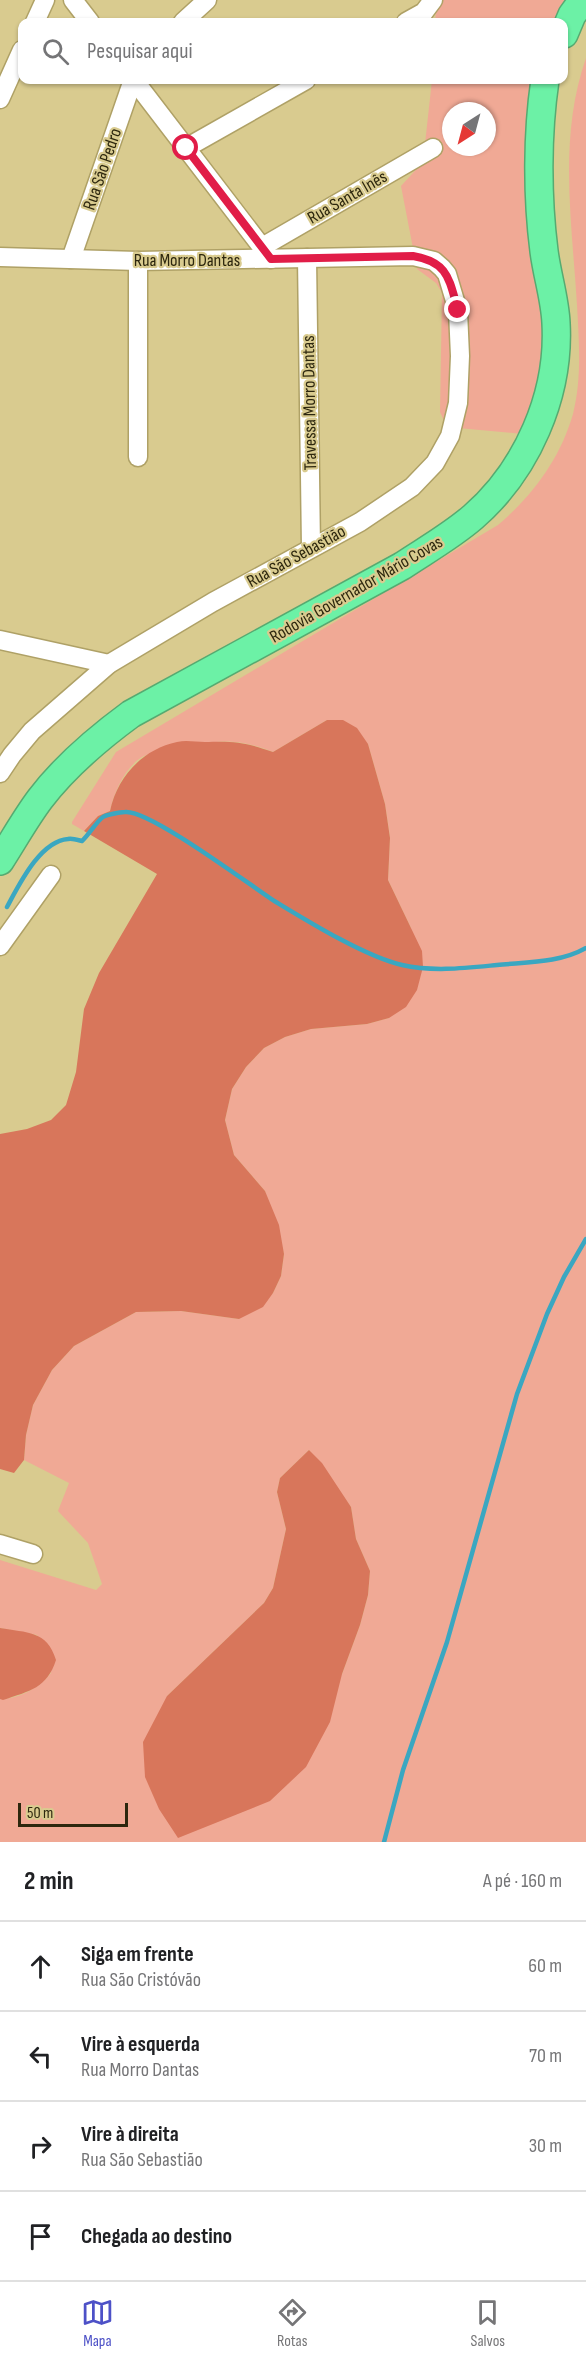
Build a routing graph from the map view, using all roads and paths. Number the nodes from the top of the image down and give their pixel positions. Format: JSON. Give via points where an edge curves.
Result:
{"nodes":[{"id":1,"x":45,"y":0,"type":"edge"},
{"id":2,"x":73,"y":0,"type":"edge"},
{"id":3,"x":207,"y":0,"type":"edge"},
{"id":4,"x":433,"y":0,"type":"edge"},
{"id":5,"x":583,"y":0,"type":"edge"},
{"id":6,"x":37,"y":18,"type":"edge"},
{"id":7,"x":87,"y":18,"type":"edge"},
{"id":8,"x":187,"y":18,"type":"edge"},
{"id":9,"x":413,"y":18,"type":"edge"},
{"id":10,"x":568,"y":24,"type":"edge"},
{"id":11,"x":18,"y":59,"type":"edge"},
{"id":12,"x":133,"y":84,"type":"edge"},
{"id":13,"x":137,"y":84,"type":"edge"},
{"id":14,"x":299,"y":84,"type":"edge"},
{"id":15,"x":544,"y":84,"type":"edge"},
{"id":16,"x":0,"y":99,"type":"edge"},
{"id":17,"x":186,"y":148,"type":"junction"},
{"id":18,"x":433,"y":148,"type":"dead end"},
{"id":19,"x":266,"y":253,"type":"junction"},
{"id":20,"x":0,"y":257,"type":"edge"},
{"id":21,"x":71,"y":258,"type":"junction"},
{"id":22,"x":307,"y":258,"type":"junction"},
{"id":23,"x":138,"y":261,"type":"junction"},
{"id":24,"x":442,"y":268,"type":"joint"},
{"id":25,"x":138,"y":457,"type":"dead end"},
{"id":26,"x":311,"y":548,"type":"junction"},
{"id":27,"x":0,"y":640,"type":"edge"},
{"id":28,"x":109,"y":663,"type":"junction"},
{"id":29,"x":0,"y":773,"type":"edge"},
{"id":30,"x":0,"y":861,"type":"edge"},
{"id":31,"x":51,"y":876,"type":"dead end"},
{"id":32,"x":0,"y":946,"type":"edge"},
{"id":33,"x":0,"y":1544,"type":"edge"},
{"id":34,"x":33,"y":1554,"type":"dead end"}],
"edges":[{"from":1,"to":6,"type":"street"},
{"from":2,"to":7,"type":"street"},
{"from":3,"to":8,"type":"street"},
{"from":4,"to":9,"type":"street"},
{"from":5,"to":10,"type":"highway"},
{"from":11,"to":16,"type":"street"},
{"from":12,"to":21,"type":"street","name":"Rua São Pedro"},
{"from":13,"to":17,"type":"street"},
{"from":14,"to":17,"type":"street"},
{"from":15,"to":30,"type":"highway","name":"Rodovia Governador Mário Covas","via":[[539,157],[544,250],[556,322],[555,358],[544,409],[528,447],[502,486],[473,516],[402,566],[131,714],[101,736],[40,799]]},
{"from":17,"to":19,"type":"street"},
{"from":18,"to":19,"type":"street","name":"Rua Santa Inês"},
{"from":19,"to":22,"type":"street","name":"Rua Morro Dantas"},
{"from":19,"to":23,"type":"street","name":"Rua Morro Dantas"},
{"from":20,"to":21,"type":"street","name":"Rua Morro Dantas"},
{"from":21,"to":23,"type":"street","name":"Rua Morro Dantas"},
{"from":22,"to":24,"type":"street","name":"Rua Morro Dantas","via":[[413,256],[434,261]]},
{"from":22,"to":26,"type":"street","name":"Travessa Morro Dantas"},
{"from":23,"to":25,"type":"street"},
{"from":24,"to":26,"type":"street","name":"Rua São Sebastião","via":[[458,310],[460,345],[458,403],[450,436],[435,462],[412,487],[360,522]]},
{"from":26,"to":28,"type":"street","name":"Rua São Sebastião"},
{"from":27,"to":28,"type":"street"},
{"from":28,"to":29,"type":"street","name":"Rua São Sebastião","via":[[32,731]]},
{"from":31,"to":32,"type":"street"},
{"from":33,"to":34,"type":"street"}]}
